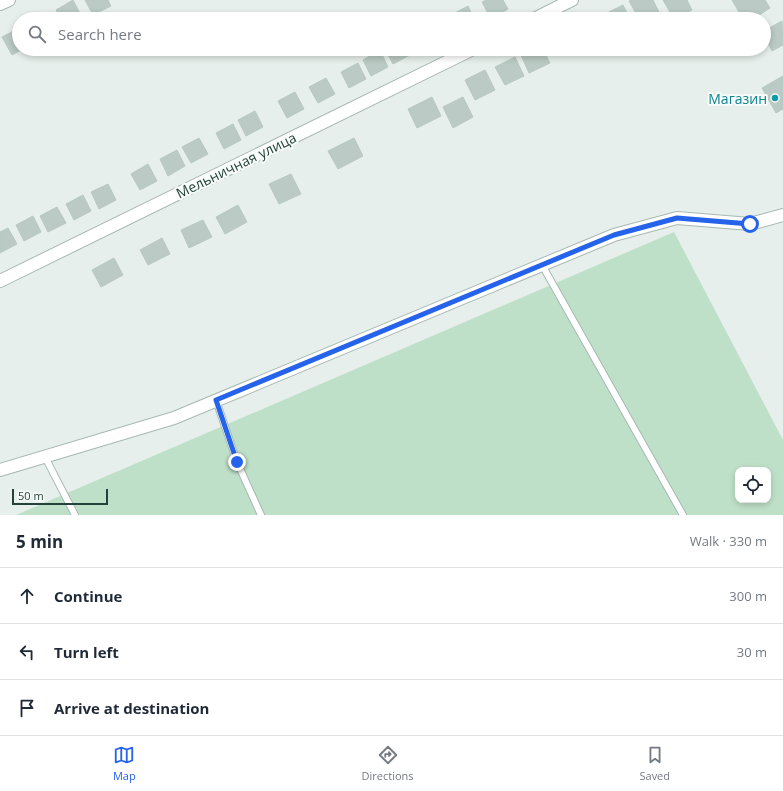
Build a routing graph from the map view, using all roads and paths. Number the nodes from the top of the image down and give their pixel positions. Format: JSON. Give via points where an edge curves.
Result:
{"nodes":[{"id":1,"x":9,"y":0,"type":"edge"},
{"id":2,"x":572,"y":0,"type":"edge"},
{"id":3,"x":0,"y":4,"type":"edge"},
{"id":4,"x":548,"y":12,"type":"edge"},
{"id":5,"x":459,"y":56,"type":"edge"},
{"id":6,"x":783,"y":215,"type":"edge"},
{"id":7,"x":542,"y":265,"type":"junction"},
{"id":8,"x":0,"y":281,"type":"edge"},
{"id":9,"x":216,"y":400,"type":"junction"},
{"id":10,"x":45,"y":457,"type":"junction"},
{"id":11,"x":0,"y":470,"type":"edge"},
{"id":12,"x":75,"y":515,"type":"edge"},
{"id":13,"x":261,"y":515,"type":"edge"},
{"id":14,"x":683,"y":515,"type":"edge"}],
"edges":[{"from":1,"to":3,"type":"street"},
{"from":2,"to":4,"type":"street"},
{"from":5,"to":8,"type":"street","name":"Мельничная улица"},
{"from":6,"to":7,"type":"street","via":[[750,224],[677,218],[614,235]]},
{"from":7,"to":9,"type":"street"},
{"from":7,"to":14,"type":"lane"},
{"from":9,"to":10,"type":"street","via":[[174,418]]},
{"from":9,"to":13,"type":"lane","via":[[237,462]]},
{"from":10,"to":11,"type":"street"},
{"from":10,"to":12,"type":"lane"}]}
